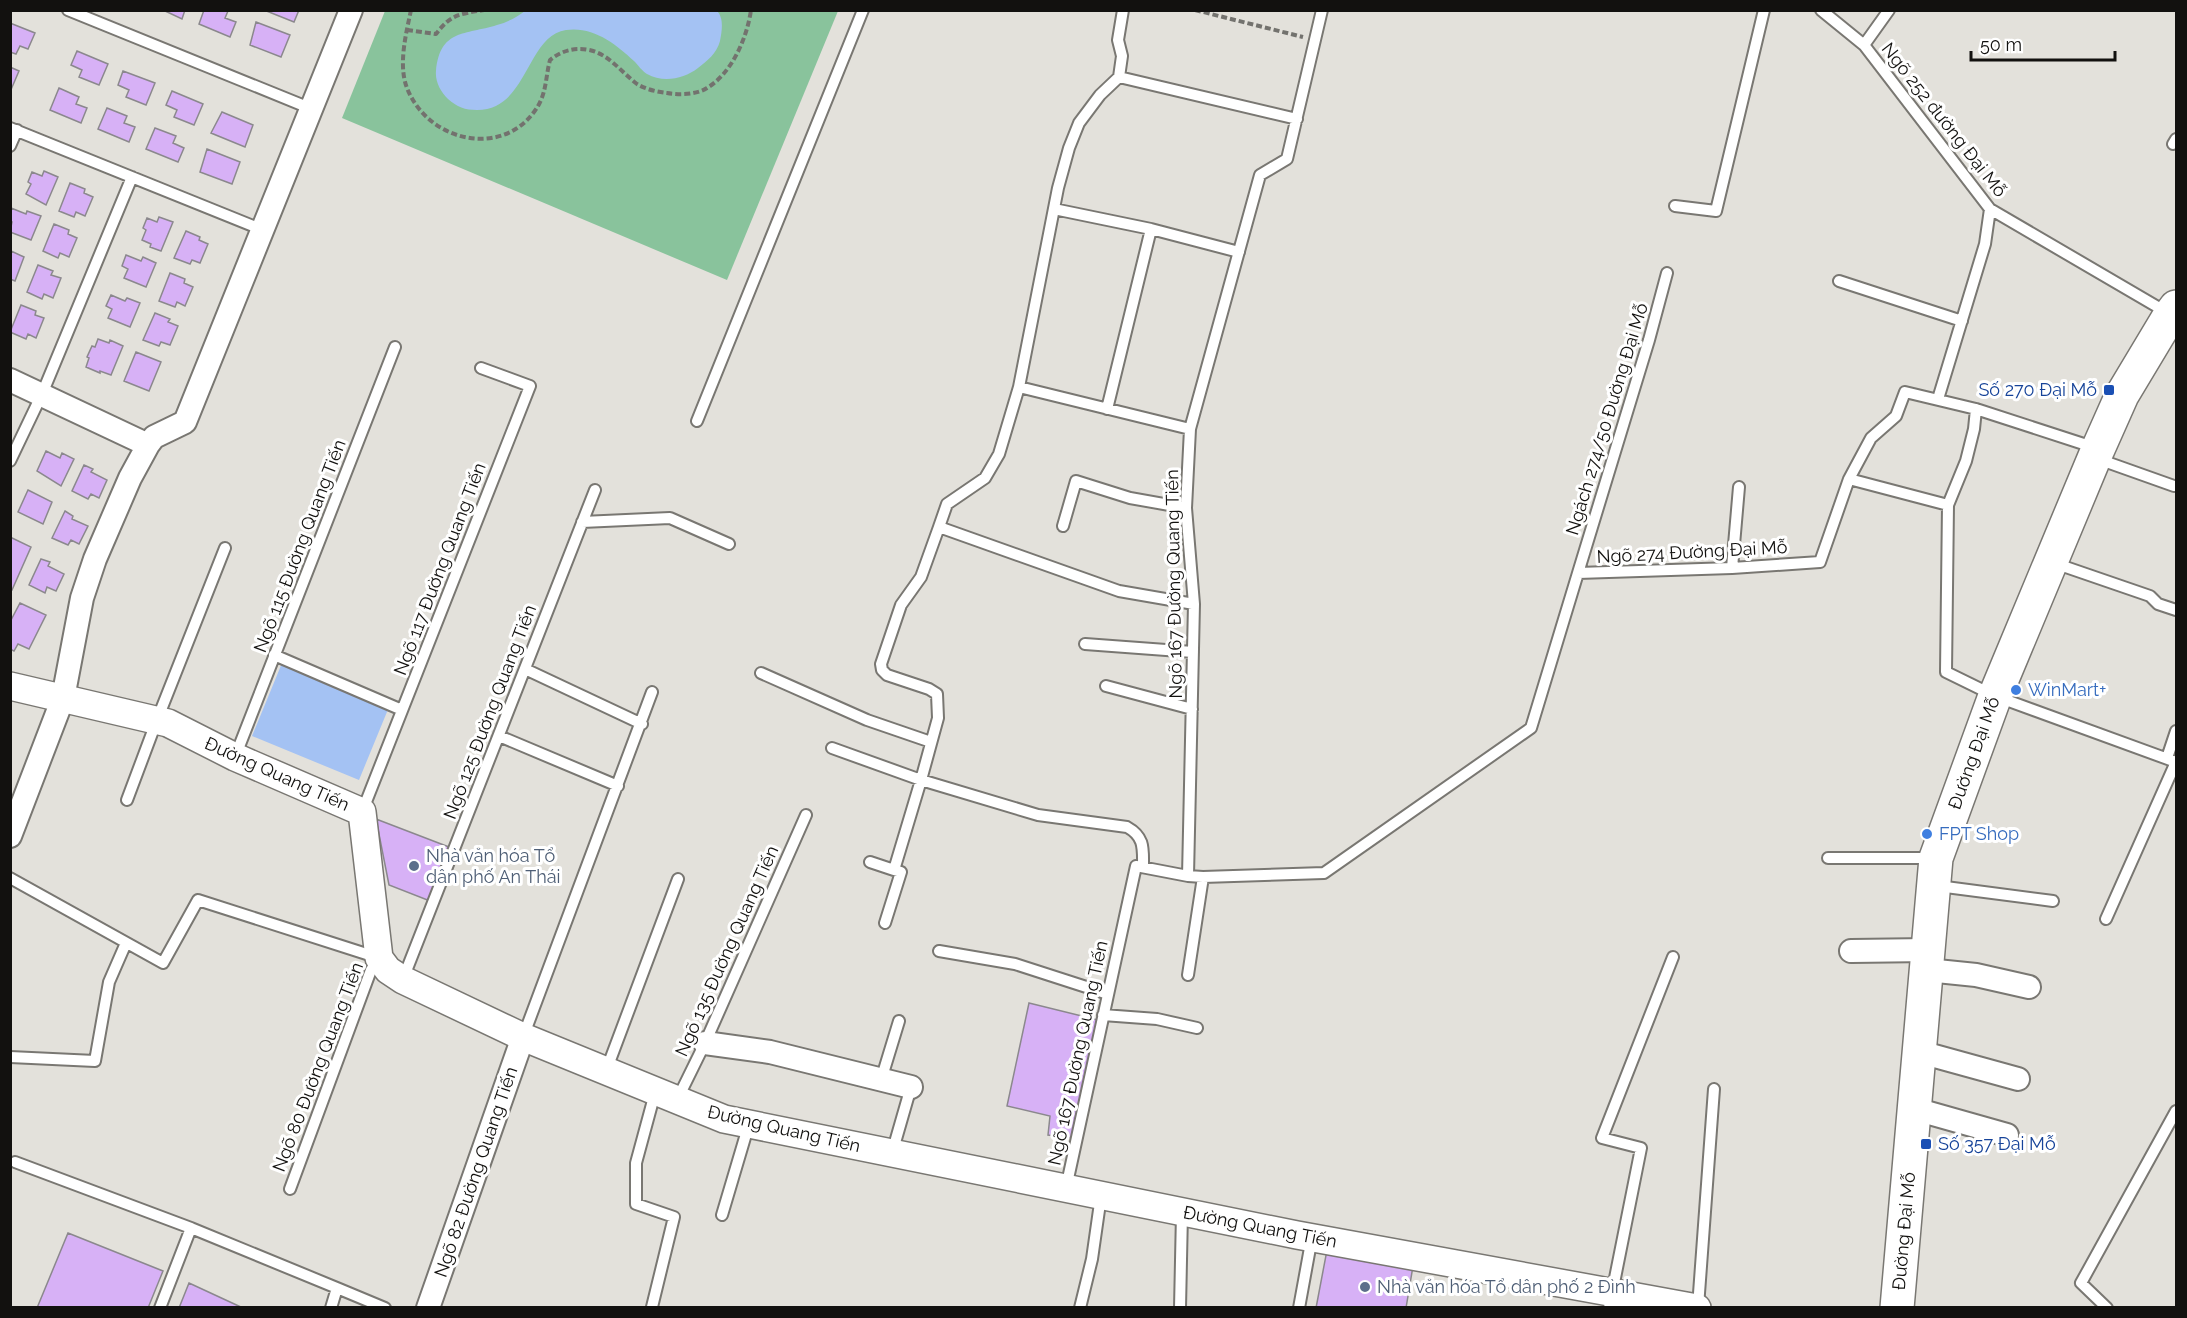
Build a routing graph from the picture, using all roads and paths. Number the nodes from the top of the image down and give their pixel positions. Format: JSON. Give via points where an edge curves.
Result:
{"nodes":[{"id":1,"x":68,"y":10,"type":"edge"},
{"id":2,"x":351,"y":10,"type":"edge"},
{"id":3,"x":411,"y":10,"type":"edge"},
{"id":4,"x":484,"y":10,"type":"edge"},
{"id":5,"x":752,"y":10,"type":"edge"},
{"id":6,"x":863,"y":10,"type":"edge"},
{"id":7,"x":1123,"y":10,"type":"edge"},
{"id":8,"x":1195,"y":10,"type":"edge"},
{"id":9,"x":1322,"y":10,"type":"edge"},
{"id":10,"x":1764,"y":10,"type":"edge"},
{"id":11,"x":1821,"y":10,"type":"edge"},
{"id":12,"x":1889,"y":10,"type":"edge"},
{"id":13,"x":406,"y":30,"type":"junction"},
{"id":14,"x":1315,"y":40,"type":"junction"},
{"id":15,"x":1864,"y":45,"type":"junction"},
{"id":16,"x":1119,"y":76,"type":"junction"},
{"id":17,"x":312,"y":109,"type":"junction"},
{"id":18,"x":1296,"y":119,"type":"junction"},
{"id":19,"x":14,"y":129,"type":"edge"},
{"id":20,"x":10,"y":146,"type":"edge"},
{"id":21,"x":132,"y":177,"type":"junction"},
{"id":22,"x":1675,"y":206,"type":"dead end"},
{"id":23,"x":1054,"y":209,"type":"junction"},
{"id":24,"x":1990,"y":209,"type":"junction"},
{"id":25,"x":1151,"y":229,"type":"junction"},
{"id":26,"x":263,"y":230,"type":"junction"},
{"id":27,"x":1239,"y":252,"type":"junction"},
{"id":28,"x":1666,"y":273,"type":"dead end"},
{"id":29,"x":1839,"y":281,"type":"dead end"},
{"id":30,"x":2174,"y":314,"type":"edge"},
{"id":31,"x":1962,"y":321,"type":"junction"},
{"id":32,"x":395,"y":348,"type":"dead end"},
{"id":33,"x":481,"y":368,"type":"dead end"},
{"id":34,"x":10,"y":380,"type":"edge"},
{"id":35,"x":1018,"y":387,"type":"junction"},
{"id":36,"x":42,"y":394,"type":"junction"},
{"id":37,"x":1938,"y":399,"type":"junction"},
{"id":38,"x":1107,"y":409,"type":"junction"},
{"id":39,"x":1976,"y":409,"type":"junction"},
{"id":40,"x":697,"y":421,"type":"dead end"},
{"id":41,"x":1190,"y":429,"type":"junction"},
{"id":42,"x":148,"y":445,"type":"junction"},
{"id":43,"x":2096,"y":454,"type":"junction"},
{"id":44,"x":10,"y":461,"type":"edge"},
{"id":45,"x":1849,"y":479,"type":"junction"},
{"id":46,"x":2174,"y":486,"type":"dead end"},
{"id":47,"x":1739,"y":487,"type":"dead end"},
{"id":48,"x":595,"y":490,"type":"dead end"},
{"id":49,"x":1948,"y":505,"type":"junction"},
{"id":50,"x":1186,"y":508,"type":"junction"},
{"id":51,"x":582,"y":522,"type":"junction"},
{"id":52,"x":1063,"y":526,"type":"dead end"},
{"id":53,"x":939,"y":527,"type":"junction"},
{"id":54,"x":729,"y":544,"type":"dead end"},
{"id":55,"x":225,"y":548,"type":"dead end"},
{"id":56,"x":2051,"y":562,"type":"junction"},
{"id":57,"x":1732,"y":568,"type":"junction"},
{"id":58,"x":1578,"y":573,"type":"junction"},
{"id":59,"x":1194,"y":604,"type":"junction"},
{"id":60,"x":2176,"y":610,"type":"edge"},
{"id":61,"x":1085,"y":644,"type":"dead end"},
{"id":62,"x":1193,"y":652,"type":"junction"},
{"id":63,"x":274,"y":655,"type":"junction"},
{"id":64,"x":525,"y":669,"type":"junction"},
{"id":65,"x":761,"y":673,"type":"dead end"},
{"id":66,"x":10,"y":686,"type":"edge"},
{"id":67,"x":1106,"y":686,"type":"dead end"},
{"id":68,"x":652,"y":692,"type":"dead end"},
{"id":69,"x":1995,"y":696,"type":"junction"},
{"id":70,"x":63,"y":698,"type":"junction"},
{"id":71,"x":1192,"y":709,"type":"junction"},
{"id":72,"x":402,"y":710,"type":"junction"},
{"id":73,"x":157,"y":720,"type":"junction"},
{"id":74,"x":642,"y":724,"type":"junction"},
{"id":75,"x":2176,"y":731,"type":"edge"},
{"id":76,"x":499,"y":736,"type":"junction"},
{"id":77,"x":931,"y":742,"type":"junction"},
{"id":78,"x":832,"y":748,"type":"dead end"},
{"id":79,"x":235,"y":757,"type":"junction"},
{"id":80,"x":2173,"y":761,"type":"edge"},
{"id":81,"x":921,"y":780,"type":"junction"},
{"id":82,"x":618,"y":786,"type":"junction"},
{"id":83,"x":127,"y":800,"type":"dead end"},
{"id":84,"x":362,"y":812,"type":"junction"},
{"id":85,"x":806,"y":814,"type":"dead end"},
{"id":86,"x":10,"y":836,"type":"edge"},
{"id":87,"x":1828,"y":858,"type":"dead end"},
{"id":88,"x":870,"y":862,"type":"dead end"},
{"id":89,"x":1143,"y":867,"type":"junction"},
{"id":90,"x":894,"y":870,"type":"junction"},
{"id":91,"x":1935,"y":872,"type":"junction"},
{"id":92,"x":1188,"y":876,"type":"junction"},
{"id":93,"x":1203,"y":877,"type":"junction"},
{"id":94,"x":10,"y":878,"type":"edge"},
{"id":95,"x":678,"y":879,"type":"dead end"},
{"id":96,"x":2053,"y":901,"type":"dead end"},
{"id":97,"x":2106,"y":919,"type":"dead end"},
{"id":98,"x":885,"y":922,"type":"dead end"},
{"id":99,"x":126,"y":943,"type":"junction"},
{"id":100,"x":939,"y":951,"type":"dead end"},
{"id":101,"x":1851,"y":951,"type":"dead end"},
{"id":102,"x":1673,"y":957,"type":"dead end"},
{"id":103,"x":379,"y":958,"type":"junction"},
{"id":104,"x":1928,"y":960,"type":"junction"},
{"id":105,"x":1188,"y":975,"type":"dead end"},
{"id":106,"x":403,"y":980,"type":"junction"},
{"id":107,"x":2029,"y":987,"type":"dead end"},
{"id":108,"x":1108,"y":994,"type":"junction"},
{"id":109,"x":1103,"y":1015,"type":"junction"},
{"id":110,"x":899,"y":1022,"type":"dead end"},
{"id":111,"x":1197,"y":1028,"type":"dead end"},
{"id":112,"x":523,"y":1037,"type":"junction"},
{"id":113,"x":705,"y":1043,"type":"junction"},
{"id":114,"x":1920,"y":1052,"type":"junction"},
{"id":115,"x":10,"y":1057,"type":"edge"},
{"id":116,"x":606,"y":1072,"type":"junction"},
{"id":117,"x":2018,"y":1079,"type":"dead end"},
{"id":118,"x":881,"y":1080,"type":"junction"},
{"id":119,"x":911,"y":1087,"type":"joint"},
{"id":120,"x":1714,"y":1089,"type":"dead end"},
{"id":121,"x":666,"y":1096,"type":"junction"},
{"id":122,"x":1915,"y":1108,"type":"junction"},
{"id":123,"x":2176,"y":1111,"type":"edge"},
{"id":124,"x":749,"y":1124,"type":"junction"},
{"id":125,"x":2007,"y":1135,"type":"dead end"},
{"id":126,"x":892,"y":1153,"type":"junction"},
{"id":127,"x":15,"y":1162,"type":"dead end"},
{"id":128,"x":290,"y":1189,"type":"dead end"},
{"id":129,"x":1066,"y":1189,"type":"junction"},
{"id":130,"x":1101,"y":1196,"type":"junction"},
{"id":131,"x":1182,"y":1212,"type":"junction"},
{"id":132,"x":722,"y":1215,"type":"dead end"},
{"id":133,"x":191,"y":1228,"type":"junction"},
{"id":134,"x":1312,"y":1237,"type":"junction"},
{"id":135,"x":337,"y":1288,"type":"junction"},
{"id":136,"x":1611,"y":1300,"type":"edge"},
{"id":137,"x":652,"y":1307,"type":"edge"},
{"id":138,"x":1686,"y":1307,"type":"edge"},
{"id":139,"x":160,"y":1308,"type":"edge"},
{"id":140,"x":331,"y":1308,"type":"edge"},
{"id":141,"x":385,"y":1308,"type":"edge"},
{"id":142,"x":428,"y":1308,"type":"edge"},
{"id":143,"x":1080,"y":1308,"type":"edge"},
{"id":144,"x":1180,"y":1308,"type":"edge"},
{"id":145,"x":1299,"y":1308,"type":"edge"},
{"id":146,"x":1897,"y":1308,"type":"edge"},
{"id":147,"x":2107,"y":1308,"type":"edge"}],
"edges":[{"from":1,"to":17,"type":"lane"},
{"from":2,"to":17,"type":"street"},
{"from":3,"to":13,"type":"path"},
{"from":4,"to":13,"type":"path","via":[[455,15],[436,33]]},
{"from":5,"to":13,"type":"path","via":[[738,50],[723,75],[706,89],[680,95],[658,92],[637,84],[603,56],[572,49],[550,60],[547,88],[536,111],[520,127],[502,137],[482,139],[447,132],[418,109],[406,87]]},
{"from":6,"to":40,"type":"lane"},
{"from":7,"to":16,"type":"lane","via":[[1118,40],[1122,56]]},
{"from":8,"to":14,"type":"path"},
{"from":9,"to":14,"type":"lane","name":"Ngõ 167 Đường Quang Tiến"},
{"from":10,"to":22,"type":"lane","via":[[1716,211]]},
{"from":11,"to":15,"type":"lane","name":"Ngõ 252 đường Đại Mỗ"},
{"from":12,"to":15,"type":"lane"},
{"from":14,"to":18,"type":"lane","name":"Ngõ 167 Đường Quang Tiến"},
{"from":15,"to":24,"type":"lane","name":"Ngõ 252 đường Đại Mỗ"},
{"from":16,"to":18,"type":"lane"},
{"from":16,"to":23,"type":"lane","via":[[1079,123]]},
{"from":17,"to":26,"type":"street"},
{"from":18,"to":27,"type":"lane","name":"Ngõ 167 Đường Quang Tiến","via":[[1287,159],[1260,175]]},
{"from":19,"to":20,"type":"lane"},
{"from":19,"to":21,"type":"lane"},
{"from":21,"to":26,"type":"lane"},
{"from":21,"to":36,"type":"lane"},
{"from":23,"to":25,"type":"lane"},
{"from":23,"to":35,"type":"lane"},
{"from":24,"to":30,"type":"lane","name":"Ngõ 252 đường Đại Mỗ"},
{"from":24,"to":31,"type":"lane","via":[[1985,244]]},
{"from":25,"to":27,"type":"lane"},
{"from":25,"to":38,"type":"lane"},
{"from":26,"to":42,"type":"street","via":[[185,422],[154,437]]},
{"from":27,"to":41,"type":"lane","name":"Ngõ 167 Đường Quang Tiến"},
{"from":28,"to":58,"type":"lane","name":"Ngách 274/50 Đường Đại Mỗ"},
{"from":29,"to":31,"type":"lane"},
{"from":30,"to":43,"type":"main road","name":"Đường Đại Mỗ","via":[[2122,395]]},
{"from":31,"to":37,"type":"lane"},
{"from":32,"to":63,"type":"lane","name":"Ngõ 115 Đường Quang Tiến"},
{"from":33,"to":72,"type":"lane","name":"Ngõ 117 Đường Quang Tiến","via":[[530,386]]},
{"from":34,"to":36,"type":"street"},
{"from":35,"to":38,"type":"lane"},
{"from":35,"to":53,"type":"lane","via":[[999,454],[985,478],[947,504]]},
{"from":36,"to":42,"type":"street"},
{"from":36,"to":44,"type":"lane"},
{"from":37,"to":39,"type":"lane","name":"Ngõ 274 Đường Đại Mỗ"},
{"from":37,"to":45,"type":"lane","name":"Ngõ 274 Đường Đại Mỗ","via":[[1905,392],[1896,416],[1871,438]]},
{"from":38,"to":41,"type":"lane"},
{"from":39,"to":43,"type":"lane","name":"Ngõ 274 Đường Đại Mỗ"},
{"from":39,"to":49,"type":"lane","via":[[1966,461]]},
{"from":41,"to":50,"type":"lane","name":"Ngõ 167 Đường Quang Tiến"},
{"from":42,"to":70,"type":"street","via":[[130,478],[82,598]]},
{"from":43,"to":46,"type":"lane","name":"Ngõ 274 Đường Đại Mỗ"},
{"from":43,"to":56,"type":"main road","name":"Đường Đại Mỗ"},
{"from":45,"to":49,"type":"lane"},
{"from":45,"to":57,"type":"lane","name":"Ngõ 274 Đường Đại Mỗ","via":[[1820,562]]},
{"from":47,"to":57,"type":"lane"},
{"from":48,"to":51,"type":"lane","name":"Ngõ 125 Đường Quang Tiến"},
{"from":49,"to":69,"type":"lane","via":[[1946,672]]},
{"from":50,"to":52,"type":"lane","via":[[1130,498],[1077,481]]},
{"from":50,"to":59,"type":"lane","name":"Ngõ 167 Đường Quang Tiến"},
{"from":51,"to":54,"type":"lane","via":[[670,518]]},
{"from":51,"to":64,"type":"lane","name":"Ngõ 125 Đường Quang Tiến"},
{"from":53,"to":59,"type":"lane","via":[[1119,591]]},
{"from":53,"to":77,"type":"lane","via":[[921,577],[901,605],[881,664],[887,675],[937,694],[938,718]]},
{"from":55,"to":73,"type":"lane"},
{"from":56,"to":60,"type":"lane","via":[[2150,596],[2158,604]]},
{"from":56,"to":69,"type":"main road","name":"Đường Đại Mỗ"},
{"from":57,"to":58,"type":"lane","name":"Ngõ 274 Đường Đại Mỗ"},
{"from":58,"to":93,"type":"lane","name":"Ngõ 274 Đường Đại Mỗ","via":[[1531,728],[1324,873]]},
{"from":59,"to":62,"type":"lane","name":"Ngõ 167 Đường Quang Tiến"},
{"from":61,"to":62,"type":"lane"},
{"from":62,"to":71,"type":"lane","name":"Ngõ 167 Đường Quang Tiến"},
{"from":63,"to":72,"type":"lane"},
{"from":63,"to":79,"type":"lane","name":"Ngõ 115 Đường Quang Tiến"},
{"from":64,"to":74,"type":"lane"},
{"from":64,"to":76,"type":"lane","name":"Ngõ 125 Đường Quang Tiến"},
{"from":65,"to":77,"type":"lane","via":[[867,720]]},
{"from":66,"to":70,"type":"street","name":"Đường Quang Tiến"},
{"from":67,"to":71,"type":"lane"},
{"from":68,"to":74,"type":"lane"},
{"from":69,"to":80,"type":"lane"},
{"from":69,"to":91,"type":"main road","name":"Đường Đại Mỗ"},
{"from":70,"to":73,"type":"street","name":"Đường Quang Tiến"},
{"from":70,"to":86,"type":"street"},
{"from":71,"to":92,"type":"lane","name":"Ngõ 167 Đường Quang Tiến"},
{"from":72,"to":84,"type":"lane","name":"Ngõ 117 Đường Quang Tiến"},
{"from":73,"to":79,"type":"street","name":"Đường Quang Tiến"},
{"from":73,"to":83,"type":"lane"},
{"from":74,"to":82,"type":"lane"},
{"from":75,"to":80,"type":"lane"},
{"from":76,"to":82,"type":"lane"},
{"from":76,"to":106,"type":"lane","name":"Ngõ 125 Đường Quang Tiến"},
{"from":77,"to":81,"type":"lane"},
{"from":78,"to":81,"type":"lane"},
{"from":79,"to":84,"type":"street","name":"Đường Quang Tiến"},
{"from":80,"to":97,"type":"lane"},
{"from":81,"to":89,"type":"lane","via":[[1038,815],[1127,827],[1142,841]]},
{"from":81,"to":90,"type":"lane"},
{"from":82,"to":112,"type":"lane"},
{"from":84,"to":103,"type":"street","name":"Đường Quang Tiến"},
{"from":85,"to":113,"type":"lane","name":"Ngõ 135 Đường Quang Tiến"},
{"from":87,"to":91,"type":"lane"},
{"from":88,"to":90,"type":"lane"},
{"from":89,"to":92,"type":"lane"},
{"from":89,"to":108,"type":"lane","name":"Ngõ 167 Đường Quang Tiến","via":[[1136,866]]},
{"from":90,"to":98,"type":"lane","via":[[901,872]]},
{"from":91,"to":96,"type":"lane"},
{"from":91,"to":104,"type":"main road","name":"Đường Đại Mỗ"},
{"from":92,"to":93,"type":"lane","name":"Ngõ 274 Đường Đại Mỗ"},
{"from":93,"to":105,"type":"lane"},
{"from":94,"to":99,"type":"lane"},
{"from":95,"to":116,"type":"lane"},
{"from":99,"to":103,"type":"lane","via":[[163,963],[198,900]]},
{"from":99,"to":115,"type":"lane","via":[[109,982],[95,1061]]},
{"from":100,"to":108,"type":"lane","via":[[1015,964]]},
{"from":101,"to":104,"type":"street"},
{"from":102,"to":136,"type":"lane","via":[[1602,1137],[1641,1148]]},
{"from":103,"to":106,"type":"street","name":"Đường Quang Tiến"},
{"from":103,"to":128,"type":"lane","name":"Ngõ 80 Đường Quang Tiến","via":[[370,970]]},
{"from":104,"to":107,"type":"street"},
{"from":104,"to":114,"type":"main road","name":"Đường Đại Mỗ"},
{"from":106,"to":112,"type":"street","name":"Đường Quang Tiến"},
{"from":108,"to":109,"type":"lane","name":"Ngõ 167 Đường Quang Tiến"},
{"from":109,"to":111,"type":"lane","via":[[1157,1019]]},
{"from":109,"to":129,"type":"lane","name":"Ngõ 167 Đường Quang Tiến"},
{"from":110,"to":118,"type":"lane"},
{"from":112,"to":116,"type":"street","name":"Đường Quang Tiến"},
{"from":112,"to":142,"type":"street","name":"Ngõ 82 Đường Quang Tiến"},
{"from":113,"to":118,"type":"street","via":[[770,1052]]},
{"from":113,"to":121,"type":"lane","name":"Ngõ 135 Đường Quang Tiến"},
{"from":114,"to":117,"type":"street"},
{"from":114,"to":122,"type":"main road","name":"Đường Đại Mỗ"},
{"from":116,"to":121,"type":"street","name":"Đường Quang Tiến"},
{"from":118,"to":119,"type":"street"},
{"from":119,"to":126,"type":"lane"},
{"from":120,"to":138,"type":"lane"},
{"from":121,"to":124,"type":"street","name":"Đường Quang Tiến","via":[[724,1119]]},
{"from":121,"to":137,"type":"lane","name":"Ngõ 135 Đường Quang Tiến","via":[[636,1163],[636,1204],[674,1217]]},
{"from":122,"to":125,"type":"street"},
{"from":122,"to":146,"type":"main road","name":"Đường Đại Mỗ"},
{"from":123,"to":147,"type":"lane","via":[[2081,1283]]},
{"from":124,"to":126,"type":"street","name":"Đường Quang Tiến"},
{"from":124,"to":132,"type":"lane"},
{"from":126,"to":129,"type":"street","name":"Đường Quang Tiến"},
{"from":127,"to":133,"type":"lane"},
{"from":129,"to":130,"type":"street","name":"Đường Quang Tiến"},
{"from":130,"to":131,"type":"street","name":"Đường Quang Tiến"},
{"from":130,"to":143,"type":"lane"},
{"from":131,"to":134,"type":"street","name":"Đường Quang Tiến"},
{"from":131,"to":144,"type":"lane"},
{"from":133,"to":135,"type":"lane"},
{"from":133,"to":139,"type":"lane"},
{"from":134,"to":136,"type":"street","name":"Đường Quang Tiến"},
{"from":134,"to":145,"type":"lane"},
{"from":135,"to":140,"type":"lane"},
{"from":135,"to":141,"type":"lane"},
{"from":136,"to":138,"type":"street","name":"Đường Quang Tiến"}]}
